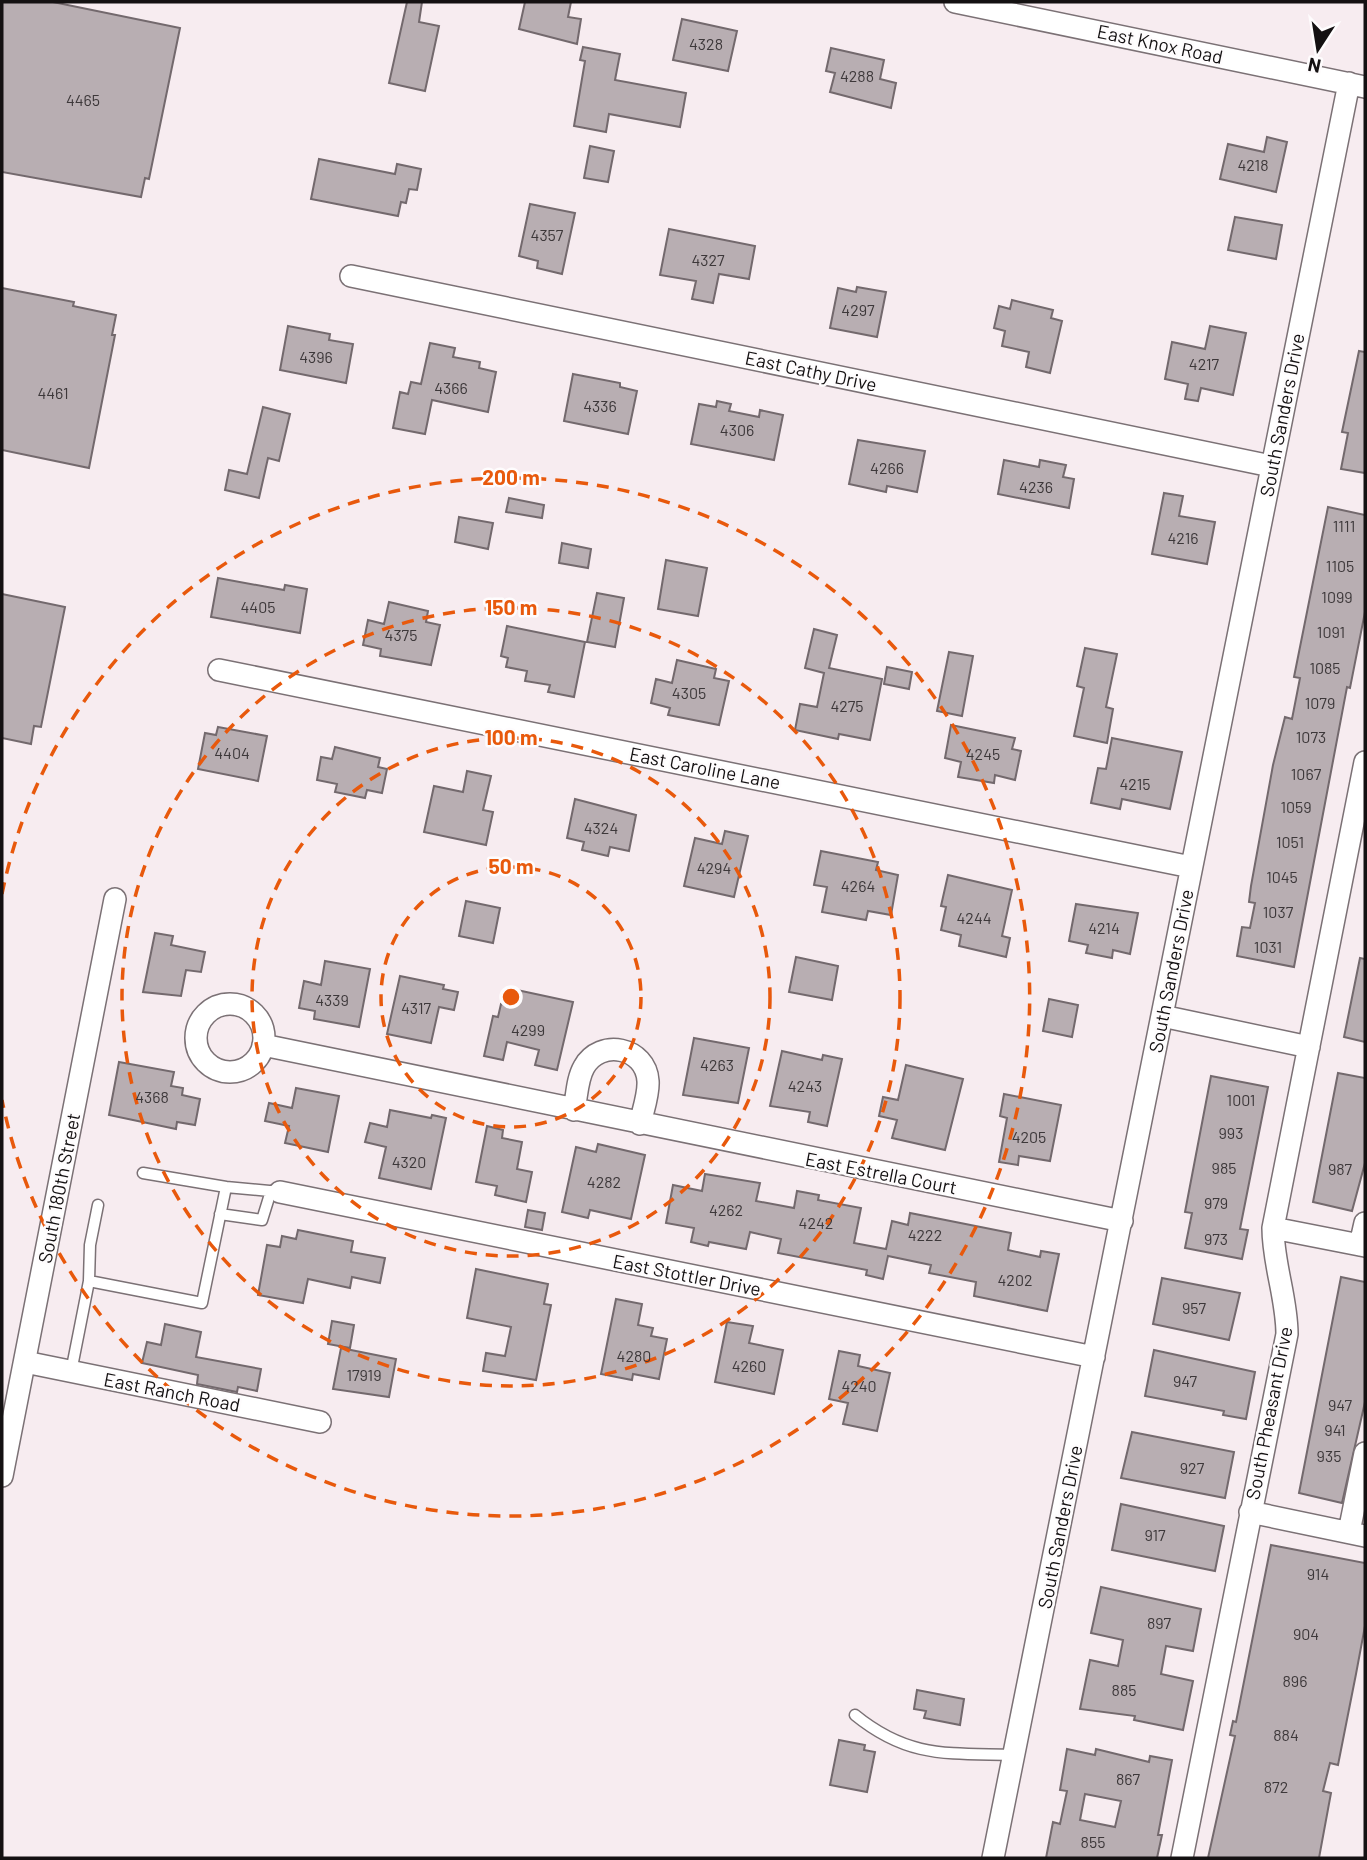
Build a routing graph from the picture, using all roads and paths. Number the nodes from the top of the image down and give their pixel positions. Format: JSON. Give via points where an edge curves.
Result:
{"nodes":[{"id":1,"x":955,"y":2,"type":"edge"},
{"id":2,"x":1357,"y":85,"type":"edge"},
{"id":3,"x":351,"y":276,"type":"dead end"},
{"id":4,"x":1271,"y":466,"type":"junction"},
{"id":5,"x":219,"y":670,"type":"dead end"},
{"id":6,"x":1365,"y":762,"type":"edge"},
{"id":7,"x":1191,"y":867,"type":"junction"},
{"id":8,"x":116,"y":899,"type":"dead end"},
{"id":9,"x":1162,"y":1016,"type":"junction"},
{"id":10,"x":263,"y":1045,"type":"dead end"},
{"id":11,"x":1309,"y":1047,"type":"junction"},
{"id":12,"x":574,"y":1110,"type":"junction"},
{"id":13,"x":640,"y":1124,"type":"junction"},
{"id":14,"x":143,"y":1173,"type":"dead end"},
{"id":15,"x":226,"y":1187,"type":"junction"},
{"id":16,"x":276,"y":1191,"type":"junction"},
{"id":17,"x":98,"y":1205,"type":"dead end"},
{"id":18,"x":220,"y":1214,"type":"junction"},
{"id":19,"x":1122,"y":1221,"type":"junction"},
{"id":20,"x":1365,"y":1223,"type":"edge"},
{"id":21,"x":1273,"y":1228,"type":"junction"},
{"id":22,"x":1363,"y":1246,"type":"edge"},
{"id":23,"x":89,"y":1281,"type":"junction"},
{"id":24,"x":1094,"y":1357,"type":"junction"},
{"id":25,"x":25,"y":1362,"type":"junction"},
{"id":26,"x":71,"y":1372,"type":"junction"},
{"id":27,"x":320,"y":1422,"type":"dead end"},
{"id":28,"x":1365,"y":1453,"type":"edge"},
{"id":29,"x":2,"y":1476,"type":"edge"},
{"id":30,"x":1250,"y":1512,"type":"junction"},
{"id":31,"x":1357,"y":1534,"type":"edge"},
{"id":32,"x":855,"y":1715,"type":"dead end"},
{"id":33,"x":1014,"y":1755,"type":"junction"},
{"id":34,"x":993,"y":1858,"type":"edge"},
{"id":35,"x":1182,"y":1858,"type":"edge"}],
"edges":[{"from":1,"to":2,"type":"street","name":"East Knox Road"},
{"from":2,"to":4,"type":"street","name":"South Sanders Drive"},
{"from":3,"to":4,"type":"street","name":"East Cathy Drive"},
{"from":4,"to":7,"type":"street","name":"South Sanders Drive"},
{"from":5,"to":7,"type":"street","name":"East Caroline Lane"},
{"from":6,"to":11,"type":"street","name":"South Pheasant Drive"},
{"from":7,"to":9,"type":"street","name":"South Sanders Drive"},
{"from":8,"to":25,"type":"street","name":"South 180th Street"},
{"from":9,"to":11,"type":"street"},
{"from":9,"to":19,"type":"street","name":"South Sanders Drive"},
{"from":10,"to":12,"type":"street","name":"East Estrella Court"},
{"from":11,"to":21,"type":"street","name":"South Pheasant Drive"},
{"from":12,"to":13,"type":"street","name":"East Estrella Court"},
{"from":12,"to":13,"type":"street","via":[[580,1078],[590,1059],[609,1049],[621,1049],[632,1054],[649,1082]]},
{"from":13,"to":19,"type":"street","name":"East Estrella Court"},
{"from":14,"to":15,"type":"lane"},
{"from":15,"to":16,"type":"lane"},
{"from":15,"to":18,"type":"lane"},
{"from":16,"to":18,"type":"lane","via":[[262,1220]]},
{"from":16,"to":24,"type":"street","name":"East Stottler Drive"},
{"from":17,"to":23,"type":"lane"},
{"from":18,"to":23,"type":"lane","via":[[202,1303]]},
{"from":19,"to":24,"type":"street","name":"South Sanders Drive"},
{"from":20,"to":22,"type":"street"},
{"from":21,"to":22,"type":"street"},
{"from":21,"to":30,"type":"street","name":"South Pheasant Drive","via":[[1287,1334]]},
{"from":23,"to":26,"type":"lane"},
{"from":24,"to":33,"type":"street","name":"South Sanders Drive"},
{"from":25,"to":26,"type":"street","name":"East Ranch Road"},
{"from":25,"to":29,"type":"street","name":"South 180th Street"},
{"from":26,"to":27,"type":"street","name":"East Ranch Road"},
{"from":28,"to":31,"type":"street"},
{"from":30,"to":31,"type":"street"},
{"from":30,"to":35,"type":"street","name":"South Pheasant Drive"},
{"from":32,"to":33,"type":"lane","via":[[898,1744],[919,1750]]},
{"from":33,"to":34,"type":"street","name":"South Sanders Drive"}]}
